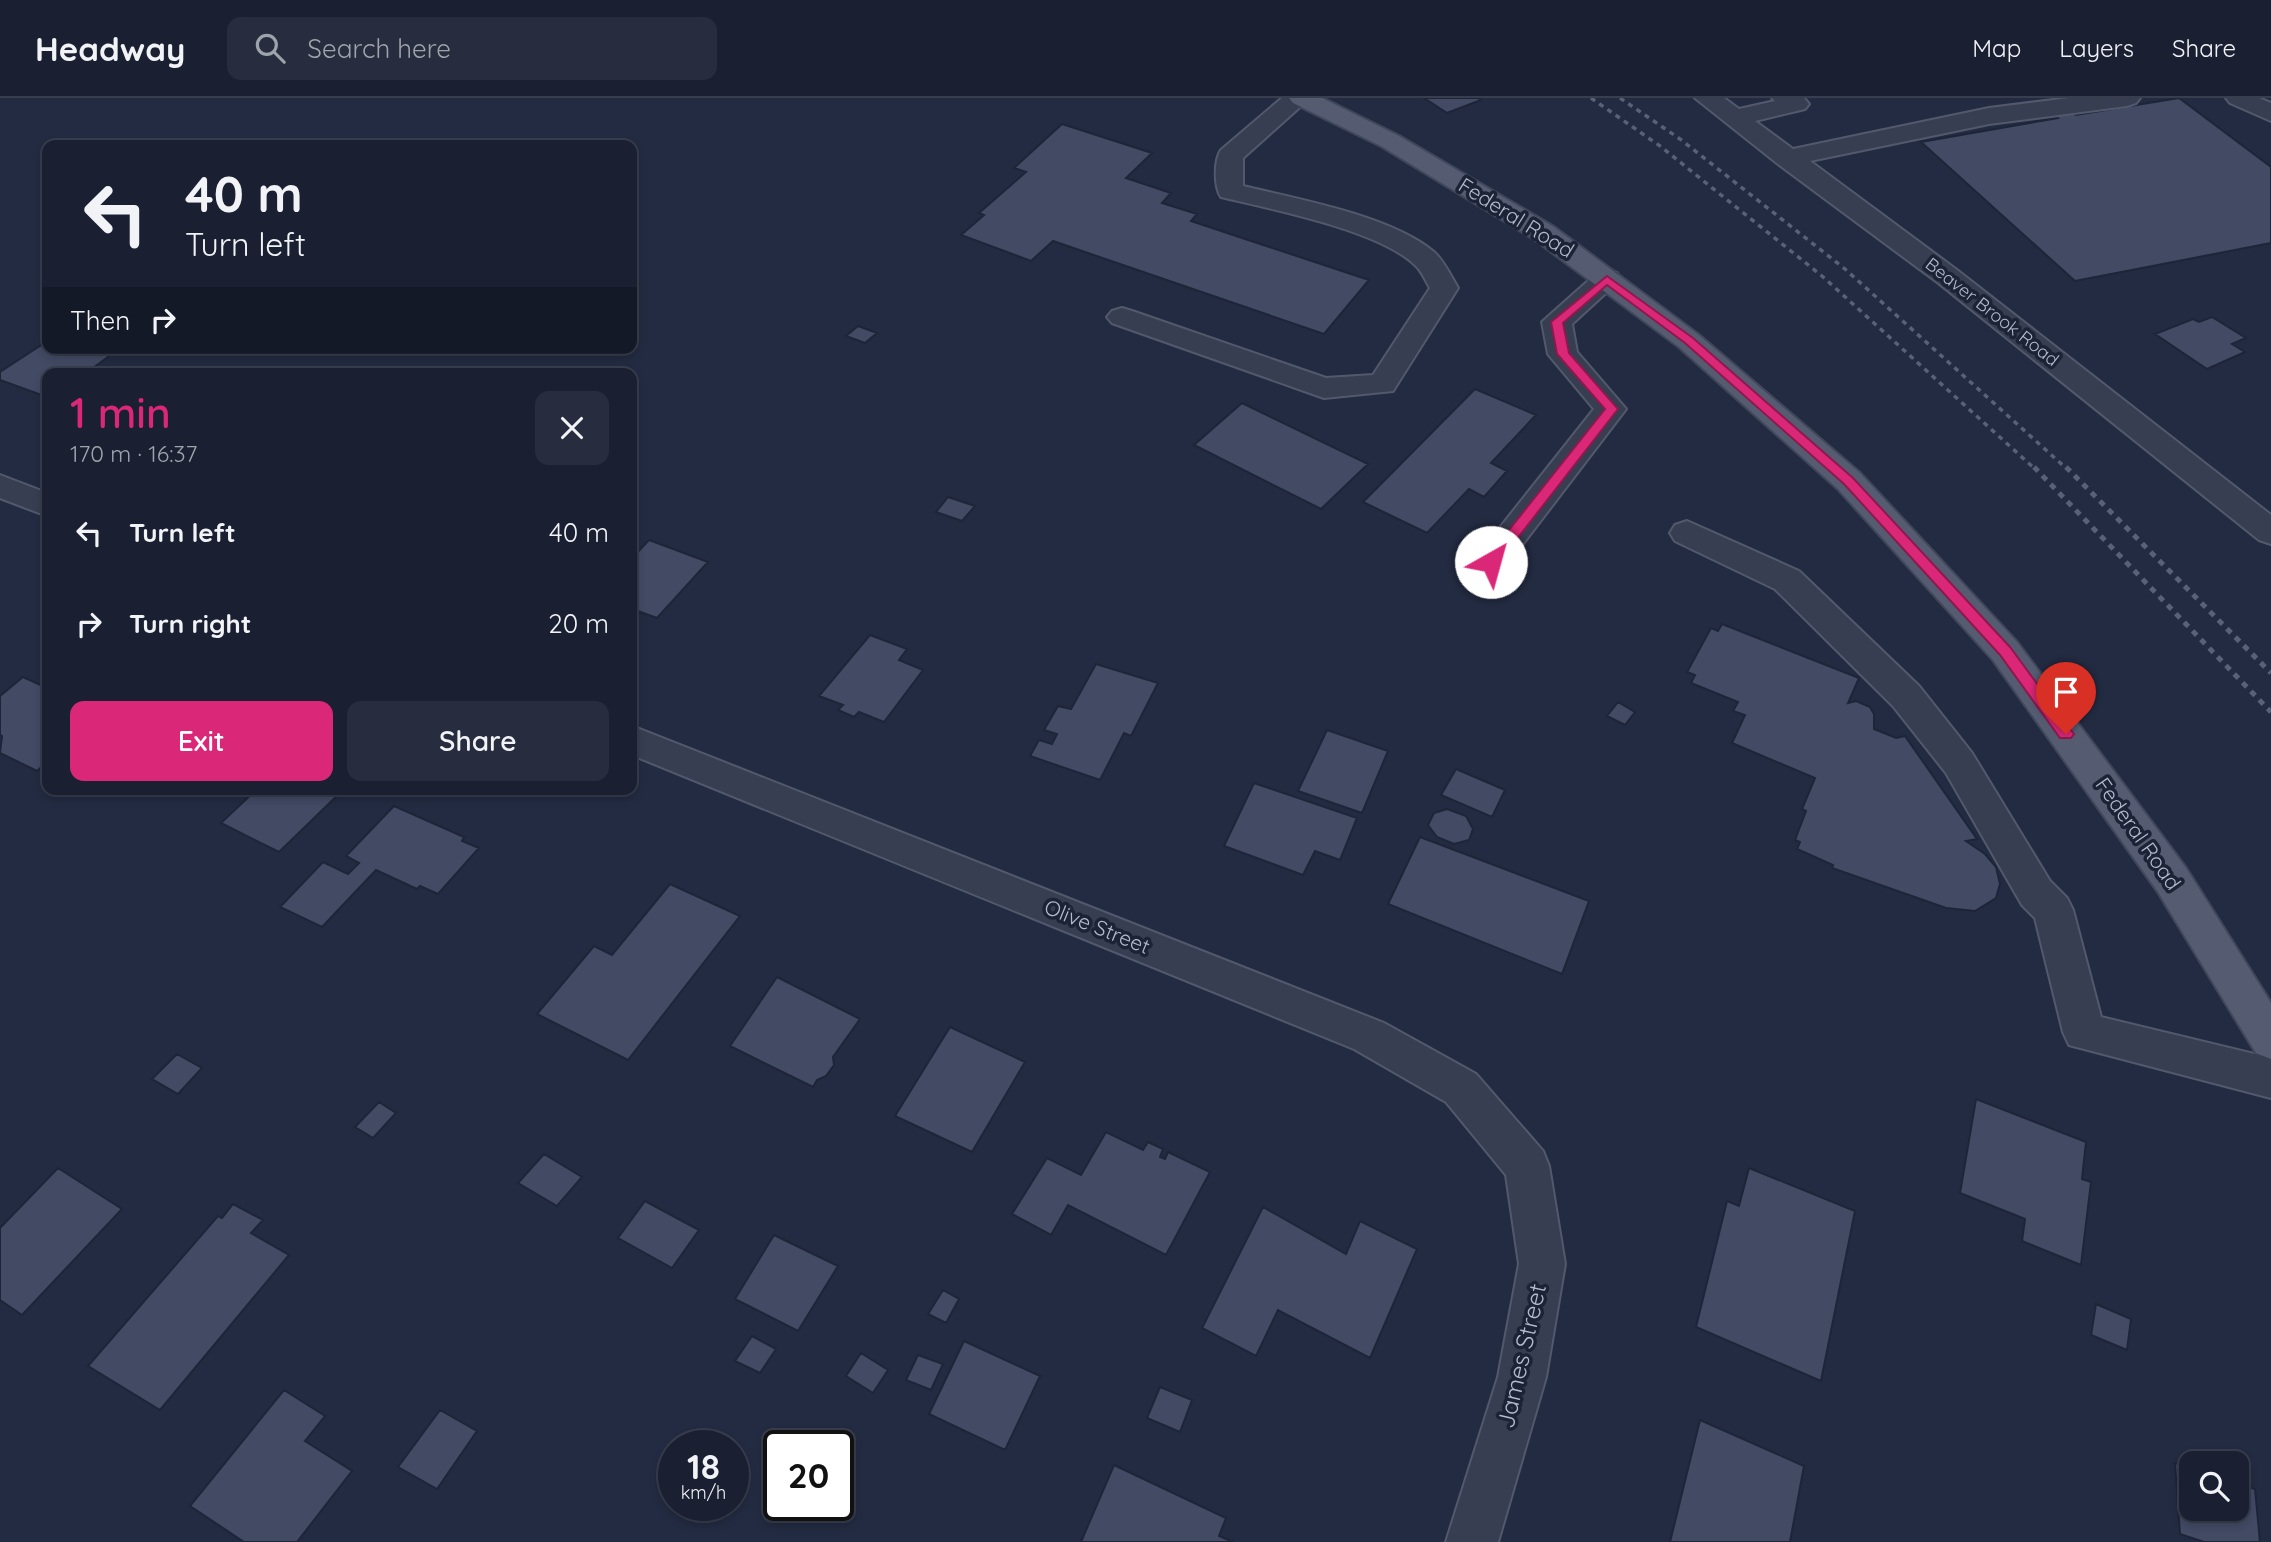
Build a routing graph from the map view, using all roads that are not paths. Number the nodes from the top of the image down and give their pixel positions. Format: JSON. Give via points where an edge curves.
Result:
{"nodes":[{"id":1,"x":1300,"y":98,"type":"edge"},
{"id":2,"x":1708,"y":98,"type":"edge"},
{"id":3,"x":1785,"y":98,"type":"edge"},
{"id":4,"x":2127,"y":98,"type":"edge"},
{"id":5,"x":2239,"y":98,"type":"edge"},
{"id":6,"x":2271,"y":113,"type":"edge"},
{"id":7,"x":1735,"y":118,"type":"junction"},
{"id":8,"x":1787,"y":158,"type":"junction"},
{"id":9,"x":1607,"y":279,"type":"junction"},
{"id":10,"x":1122,"y":317,"type":"dead end"},
{"id":11,"x":0,"y":486,"type":"edge"},
{"id":12,"x":42,"y":503,"type":"edge"},
{"id":13,"x":2271,"y":532,"type":"edge"},
{"id":14,"x":1687,"y":533,"type":"dead end"},
{"id":15,"x":1491,"y":562,"type":"dead end"},
{"id":16,"x":637,"y":742,"type":"edge"},
{"id":17,"x":2271,"y":1040,"type":"edge"},
{"id":18,"x":2271,"y":1078,"type":"edge"},
{"id":19,"x":1527,"y":1166,"type":"joint"},
{"id":20,"x":1472,"y":1542,"type":"edge"}],
"edges":[{"from":1,"to":9,"type":"main road","name":"Federal Road","via":[[1390,141],[1544,233]]},
{"from":1,"to":10,"type":"street","via":[[1230,156],[1230,191],[1300,208],[1388,238],[1424,258],[1444,288],[1382,384],[1324,388]]},
{"from":2,"to":7,"type":"street","name":"Beaver Brook Road"},
{"from":3,"to":7,"type":"street","via":[[1796,104]]},
{"from":4,"to":8,"type":"street","via":[[1989,116]]},
{"from":5,"to":6,"type":"street"},
{"from":7,"to":8,"type":"street","name":"Beaver Brook Road"},
{"from":8,"to":13,"type":"street","name":"Beaver Brook Road","via":[[1947,276]]},
{"from":9,"to":15,"type":"street","via":[[1557,322],[1563,354],[1612,409]]},
{"from":9,"to":17,"type":"main road","name":"Federal Road","via":[[1689,341],[1849,481],[2005,651],[2172,880]]},
{"from":11,"to":12,"type":"street"},
{"from":14,"to":18,"type":"street","via":[[1787,580],[1921,715],[1959,763],[2036,893],[2053,910],[2084,1032]]},
{"from":16,"to":19,"type":"street","name":"Olive Street","via":[[1369,1036],[1461,1088]]},
{"from":19,"to":20,"type":"street","name":"James Street","via":[[1542,1264],[1522,1377]]}]}
